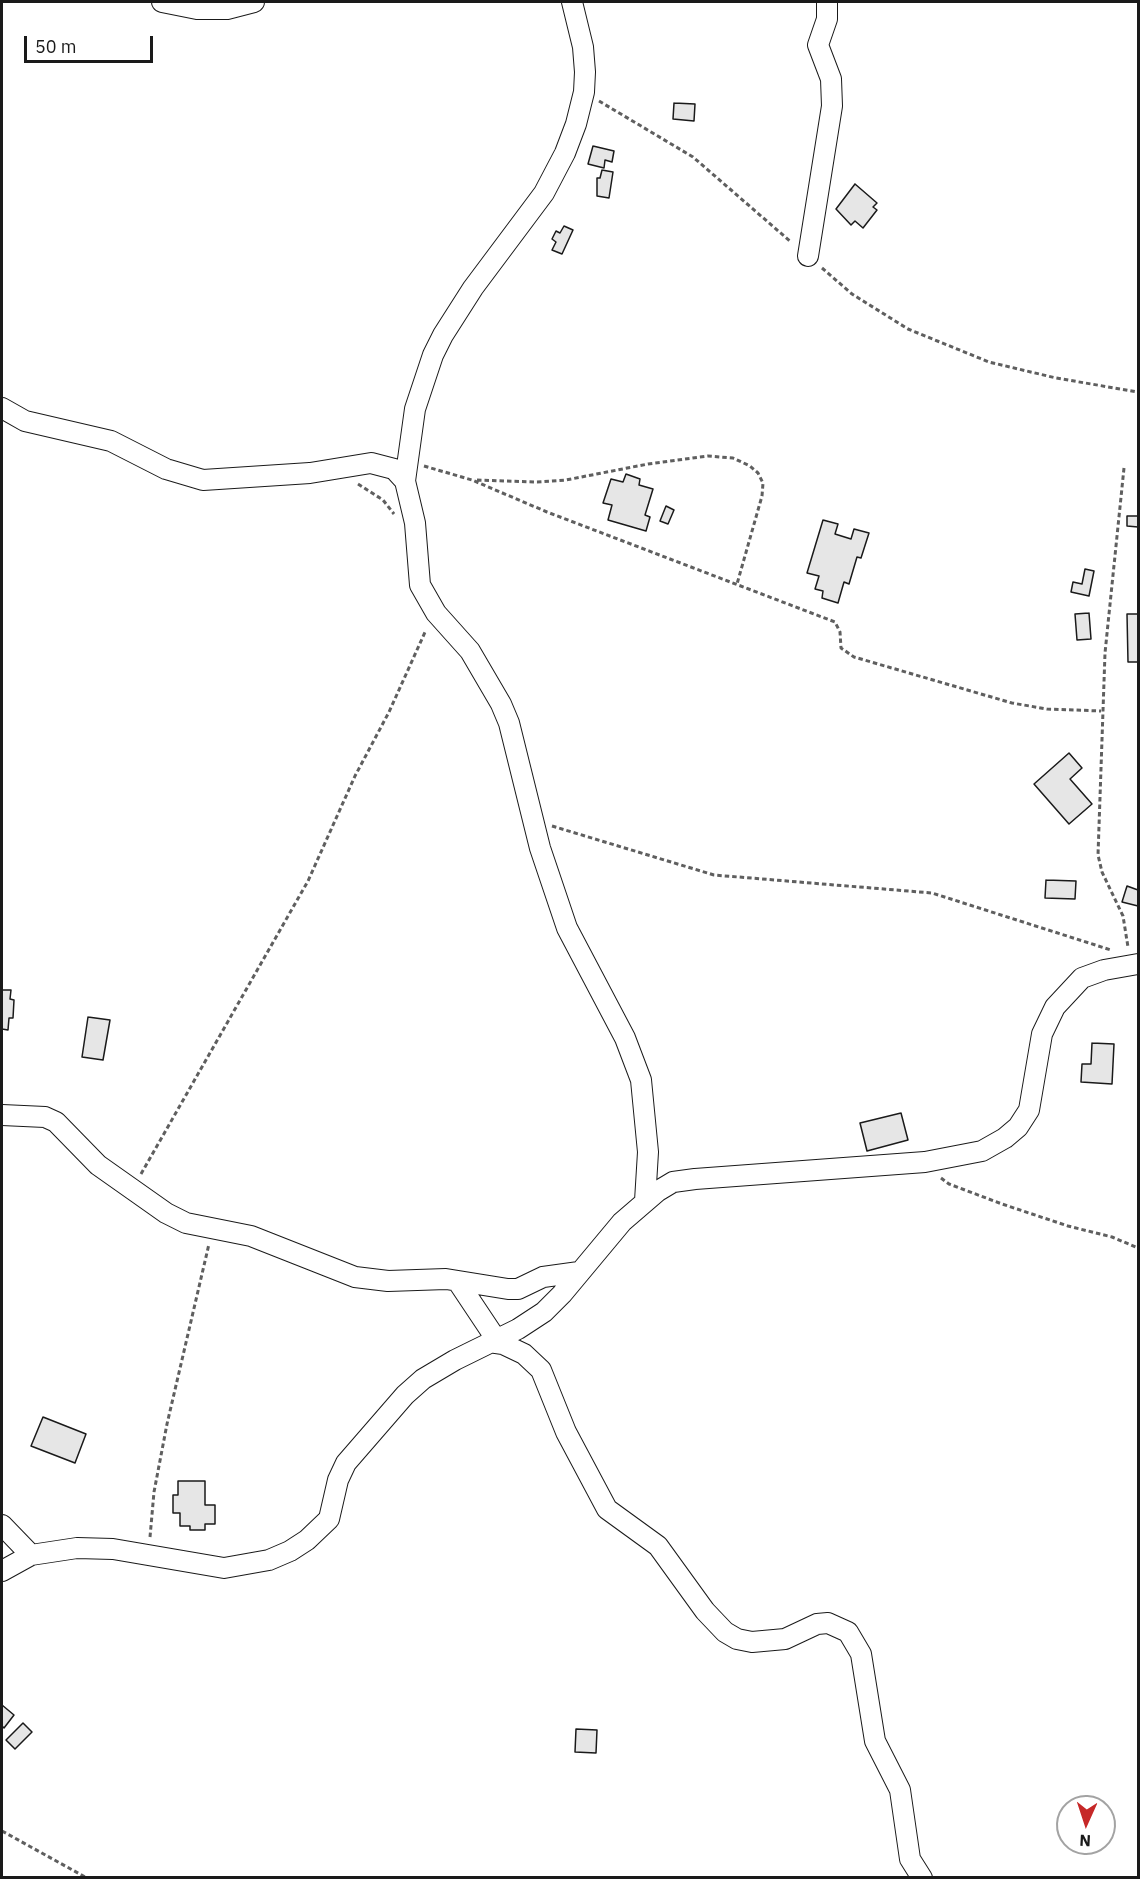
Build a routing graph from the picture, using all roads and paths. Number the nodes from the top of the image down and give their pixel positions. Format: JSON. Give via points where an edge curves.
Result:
{"nodes":[{"id":1,"x":162,"y":2,"type":"edge"},
{"id":2,"x":254,"y":2,"type":"edge"},
{"id":3,"x":572,"y":2,"type":"edge"},
{"id":4,"x":827,"y":2,"type":"edge"},
{"id":5,"x":584,"y":92,"type":"junction"},
{"id":6,"x":808,"y":256,"type":"junction"},
{"id":7,"x":1138,"y":392,"type":"edge"},
{"id":8,"x":2,"y":408,"type":"edge"},
{"id":9,"x":1124,"y":468,"type":"dead end"},
{"id":10,"x":334,"y":470,"type":"junction"},
{"id":11,"x":406,"y":471,"type":"junction"},
{"id":12,"x":472,"y":480,"type":"junction"},
{"id":13,"x":396,"y":517,"type":"dead end"},
{"id":14,"x":737,"y":585,"type":"junction"},
{"id":15,"x":436,"y":613,"type":"junction"},
{"id":16,"x":1101,"y":711,"type":"junction"},
{"id":17,"x":533,"y":821,"type":"junction"},
{"id":18,"x":1118,"y":952,"type":"dead end"},
{"id":19,"x":1133,"y":959,"type":"edge"},
{"id":20,"x":2,"y":1115,"type":"edge"},
{"id":21,"x":648,"y":1152,"type":"junction"},
{"id":22,"x":925,"y":1161,"type":"junction"},
{"id":23,"x":673,"y":1182,"type":"junction"},
{"id":24,"x":132,"y":1189,"type":"junction"},
{"id":25,"x":645,"y":1201,"type":"junction"},
{"id":26,"x":218,"y":1230,"type":"junction"},
{"id":27,"x":1138,"y":1248,"type":"edge"},
{"id":28,"x":579,"y":1272,"type":"junction"},
{"id":29,"x":458,"y":1282,"type":"junction"},
{"id":30,"x":492,"y":1340,"type":"junction"},
{"id":31,"x":2,"y":1526,"type":"edge"},
{"id":32,"x":149,"y":1554,"type":"junction"},
{"id":33,"x":31,"y":1555,"type":"junction"},
{"id":34,"x":2,"y":1571,"type":"edge"},
{"id":35,"x":2,"y":1831,"type":"edge"},
{"id":36,"x":87,"y":1878,"type":"edge"},
{"id":37,"x":922,"y":1878,"type":"edge"}],
"edges":[{"from":1,"to":2,"type":"street","via":[[197,9],[227,9]]},
{"from":3,"to":5,"type":"street","via":[[583,47]]},
{"from":4,"to":6,"type":"street","via":[[827,20],[818,45],[831,79],[833,99]]},
{"from":5,"to":6,"type":"path","via":[[693,157]]},
{"from":5,"to":11,"type":"street","via":[[565,153],[544,193],[473,288],[438,345],[423,378]]},
{"from":6,"to":7,"type":"path","via":[[852,294],[908,329],[989,362]]},
{"from":8,"to":10,"type":"street","via":[[25,421],[111,441],[166,469],[203,480]]},
{"from":9,"to":16,"type":"path"},
{"from":10,"to":11,"type":"street","via":[[371,463]]},
{"from":10,"to":13,"type":"path","via":[[373,493]]},
{"from":11,"to":12,"type":"path"},
{"from":11,"to":15,"type":"street","via":[[420,585]]},
{"from":12,"to":14,"type":"path"},
{"from":12,"to":14,"type":"path","via":[[567,480],[698,457],[733,458],[750,466],[763,483]]},
{"from":14,"to":16,"type":"path","via":[[835,622],[841,648],[854,657],[1012,703]]},
{"from":15,"to":17,"type":"street","via":[[470,651],[501,704]]},
{"from":15,"to":24,"type":"path","via":[[308,881]]},
{"from":16,"to":19,"type":"path","via":[[1098,855],[1123,916]]},
{"from":17,"to":18,"type":"path","via":[[714,875],[932,892]]},
{"from":17,"to":21,"type":"street","via":[[567,928],[625,1038],[641,1080]]},
{"from":19,"to":22,"type":"street","via":[[1082,978],[1055,1007],[1042,1034],[1029,1110],[1018,1127],[982,1151]]},
{"from":20,"to":24,"type":"street","via":[[45,1117],[56,1122],[98,1165]]},
{"from":21,"to":23,"type":"street"},
{"from":21,"to":25,"type":"street"},
{"from":22,"to":23,"type":"street"},
{"from":22,"to":27,"type":"path","via":[[937,1175],[959,1188]]},
{"from":23,"to":25,"type":"street"},
{"from":24,"to":26,"type":"street","via":[[186,1223]]},
{"from":25,"to":28,"type":"street"},
{"from":26,"to":29,"type":"street","via":[[251,1236],[355,1277]]},
{"from":26,"to":32,"type":"path","via":[[208,1246],[186,1336],[154,1492]]},
{"from":28,"to":29,"type":"street","via":[[543,1277],[518,1289]]},
{"from":28,"to":30,"type":"street","via":[[544,1311]]},
{"from":29,"to":30,"type":"street"},
{"from":30,"to":32,"type":"street","via":[[423,1379],[385,1415],[346,1463],[329,1519],[307,1540],[268,1560],[243,1566],[206,1565]]},
{"from":30,"to":37,"type":"street","via":[[524,1354],[541,1370],[566,1432],[606,1509],[658,1546],[725,1632],[752,1642],[785,1639],[817,1624],[828,1623],[848,1632],[861,1654],[875,1741],[900,1790],[910,1859]]},
{"from":31,"to":33,"type":"street"},
{"from":32,"to":33,"type":"street","via":[[77,1548]]},
{"from":33,"to":34,"type":"street"},
{"from":35,"to":36,"type":"path"}]}
